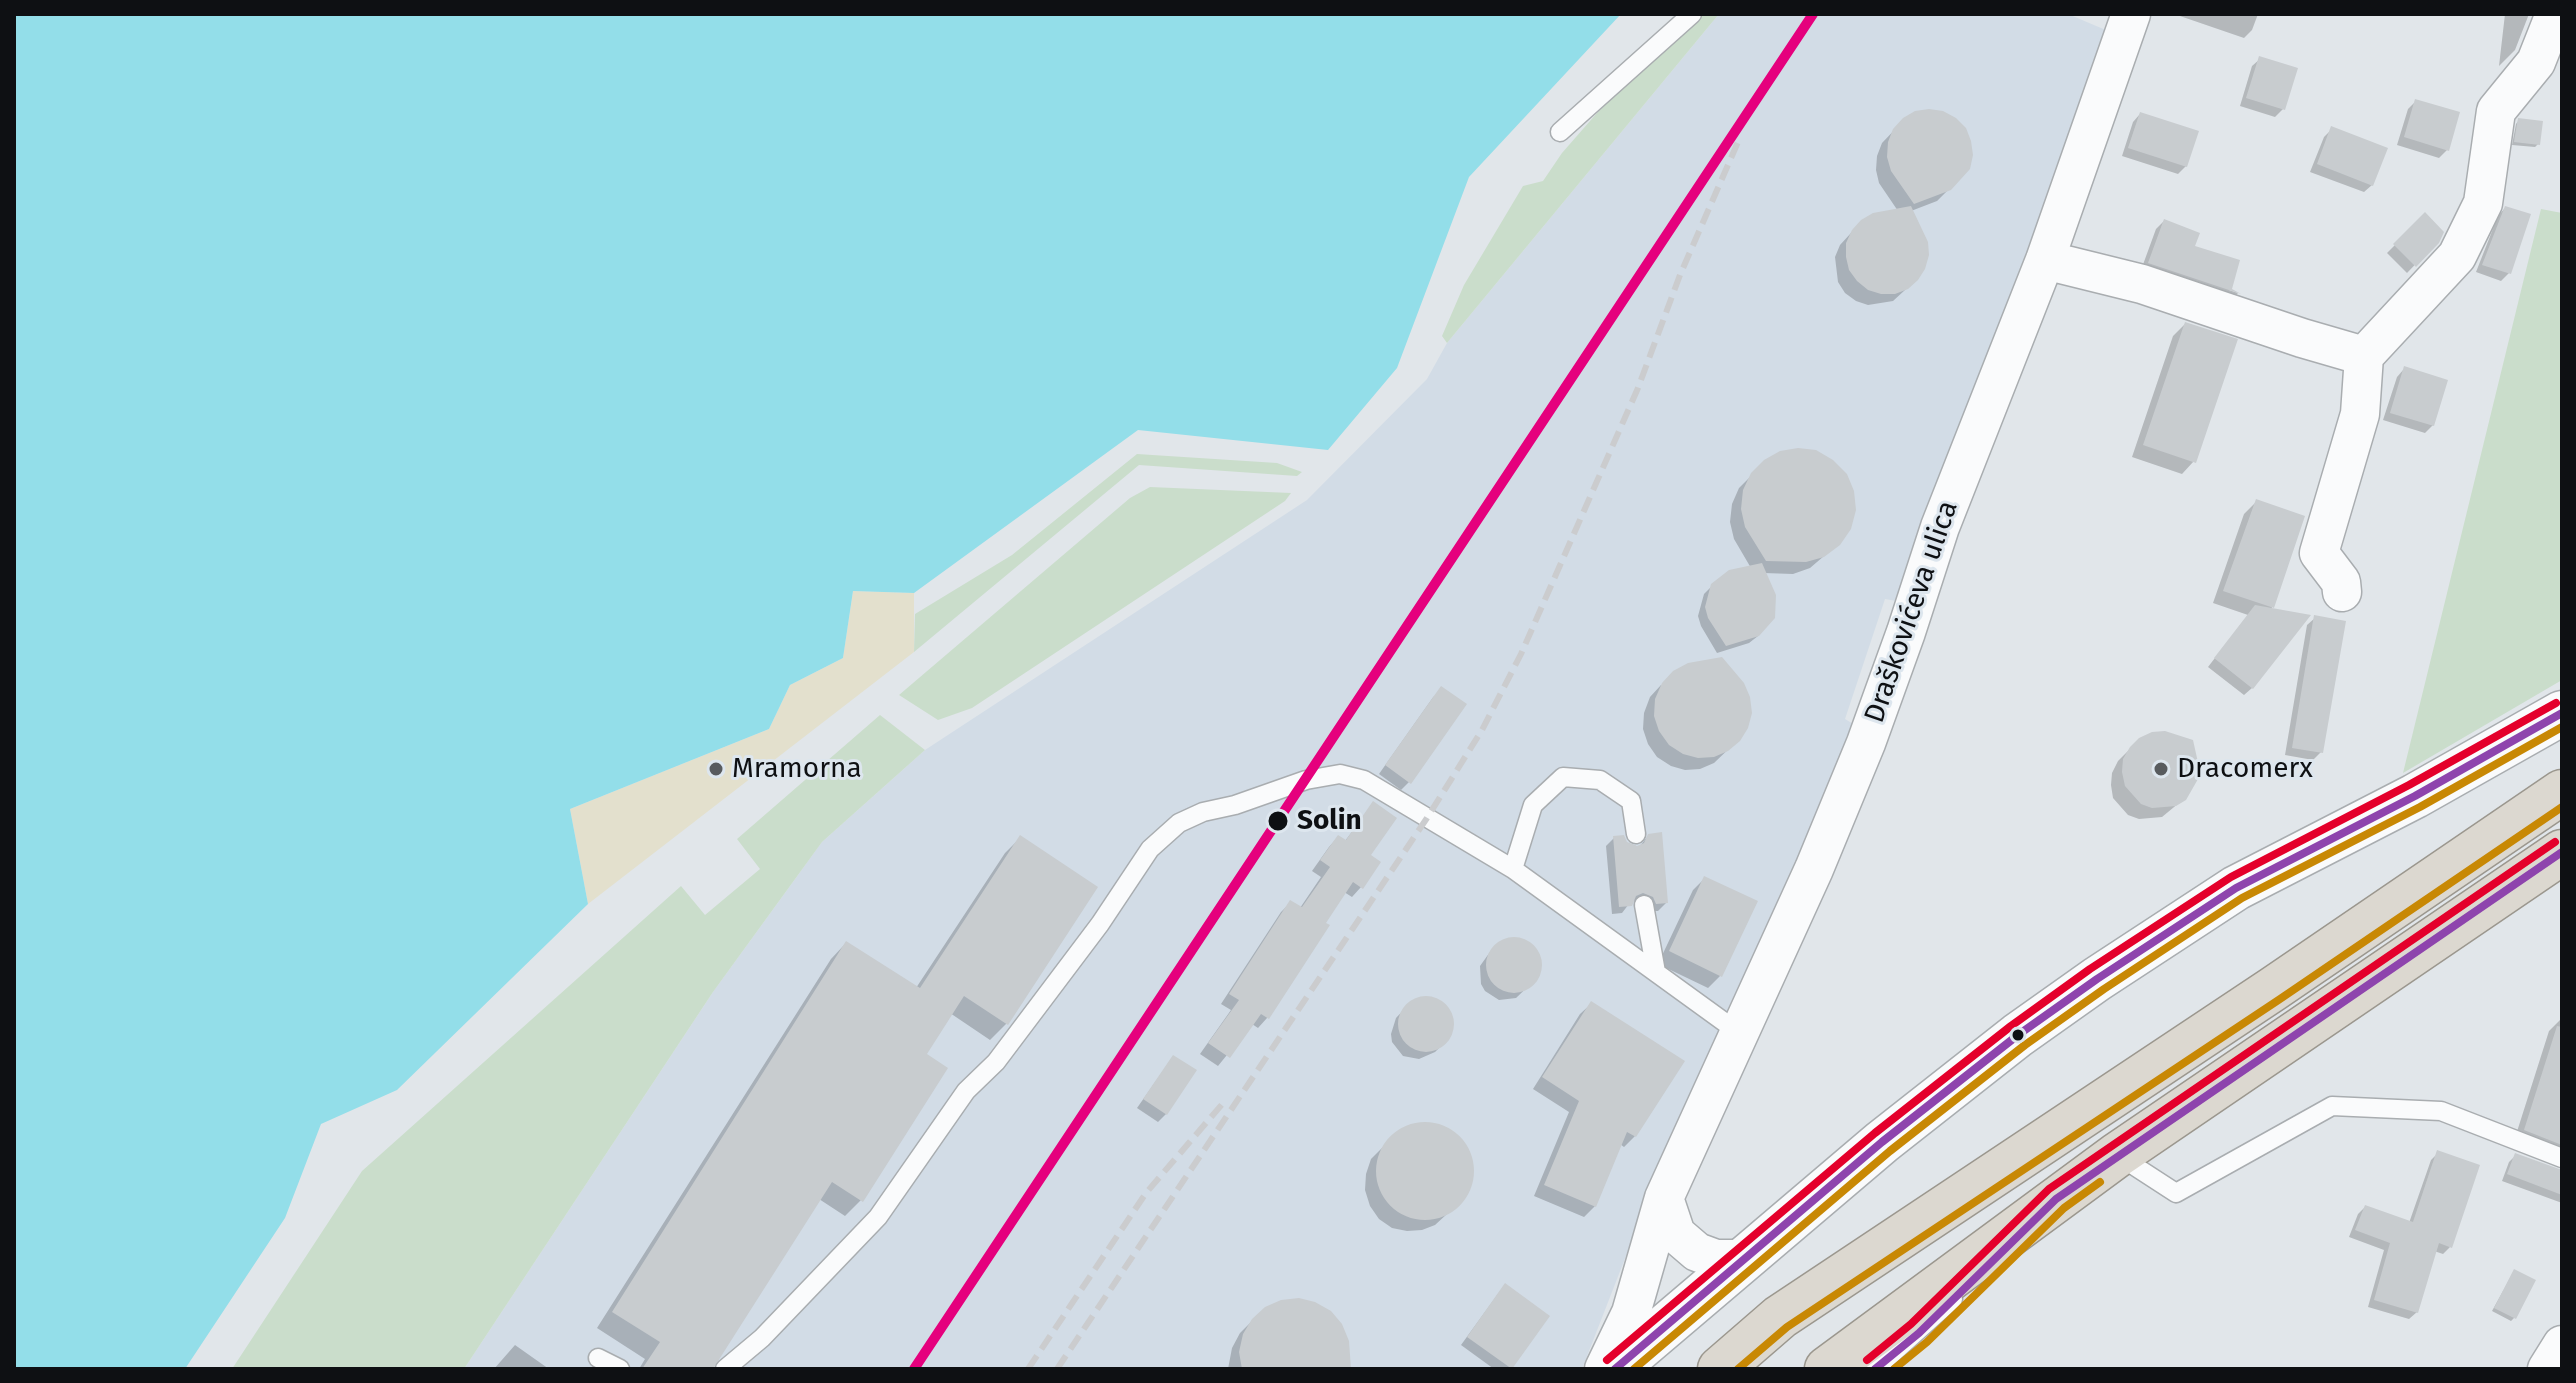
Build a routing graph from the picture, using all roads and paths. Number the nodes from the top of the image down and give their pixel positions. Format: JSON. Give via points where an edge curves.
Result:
{"nodes":[{"id":1,"x":1692,"y":14,"type":"edge"},
{"id":2,"x":2131,"y":14,"type":"edge"},
{"id":3,"x":2555,"y":14,"type":"edge"},
{"id":4,"x":1560,"y":132,"type":"dead end"},
{"id":5,"x":2045,"y":260,"type":"junction"},
{"id":6,"x":2364,"y":356,"type":"junction"},
{"id":7,"x":2342,"y":592,"type":"dead end"},
{"id":8,"x":2562,"y":713,"type":"edge"},
{"id":9,"x":2562,"y":792,"type":"edge"},
{"id":10,"x":1636,"y":834,"type":"dead end"},
{"id":11,"x":2562,"y":852,"type":"edge"},
{"id":12,"x":1513,"y":869,"type":"junction"},
{"id":13,"x":1644,"y":905,"type":"dead end"},
{"id":14,"x":1656,"y":972,"type":"junction"},
{"id":15,"x":1738,"y":1032,"type":"junction"},
{"id":16,"x":2117,"y":1155,"type":"junction"},
{"id":17,"x":2562,"y":1158,"type":"edge"},
{"id":18,"x":1664,"y":1198,"type":"junction"},
{"id":19,"x":2056,"y":1199,"type":"junction"},
{"id":20,"x":1743,"y":1259,"type":"junction"},
{"id":21,"x":2562,"y":1345,"type":"edge"},
{"id":22,"x":598,"y":1358,"type":"dead end"},
{"id":23,"x":620,"y":1369,"type":"edge"},
{"id":24,"x":725,"y":1369,"type":"edge"},
{"id":25,"x":1604,"y":1369,"type":"edge"},
{"id":26,"x":1615,"y":1369,"type":"edge"},
{"id":27,"x":1720,"y":1369,"type":"edge"},
{"id":28,"x":1827,"y":1369,"type":"edge"},
{"id":29,"x":1875,"y":1369,"type":"edge"},
{"id":30,"x":2547,"y":1369,"type":"edge"}],
"edges":[{"from":1,"to":4,"type":"lane"},
{"from":2,"to":5,"type":"street","name":"Draškovićeva ulica"},
{"from":3,"to":6,"type":"street","via":[[2536,62],[2496,111],[2483,203],[2457,256]]},
{"from":5,"to":6,"type":"street","via":[[2142,284]]},
{"from":5,"to":15,"type":"street","name":"Draškovićeva ulica","via":[[1940,527],[1866,743]]},
{"from":6,"to":7,"type":"street","via":[[2360,414],[2319,553],[2341,582]]},
{"from":8,"to":20,"type":"main road","via":[[2236,888],[2097,979],[1894,1132]]},
{"from":9,"to":27,"type":"highway","via":[[1780,1317]]},
{"from":10,"to":12,"type":"lane","via":[[1631,801],[1600,780],[1563,777],[1533,805]]},
{"from":11,"to":16,"type":"highway"},
{"from":12,"to":14,"type":"lane"},
{"from":12,"to":24,"type":"lane","via":[[1364,780],[1340,774],[1306,780],[1179,823],[1150,849],[1100,924],[996,1062],[966,1091],[878,1217],[762,1338]]},
{"from":13,"to":14,"type":"lane"},
{"from":14,"to":15,"type":"lane"},
{"from":15,"to":18,"type":"street","name":"Draškovićeva ulica"},
{"from":16,"to":17,"type":"lane","via":[[2176,1193],[2332,1106],[2441,1111]]},
{"from":16,"to":19,"type":"highway"},
{"from":18,"to":20,"type":"street","via":[[1676,1234],[1697,1252],[1716,1259]]},
{"from":18,"to":25,"type":"street","name":"Draškovićeva ulica","via":[[1631,1313]]},
{"from":19,"to":28,"type":"highway"},
{"from":19,"to":29,"type":"lane"},
{"from":20,"to":26,"type":"main road"},
{"from":21,"to":30,"type":"street"},
{"from":22,"to":23,"type":"lane"}]}
